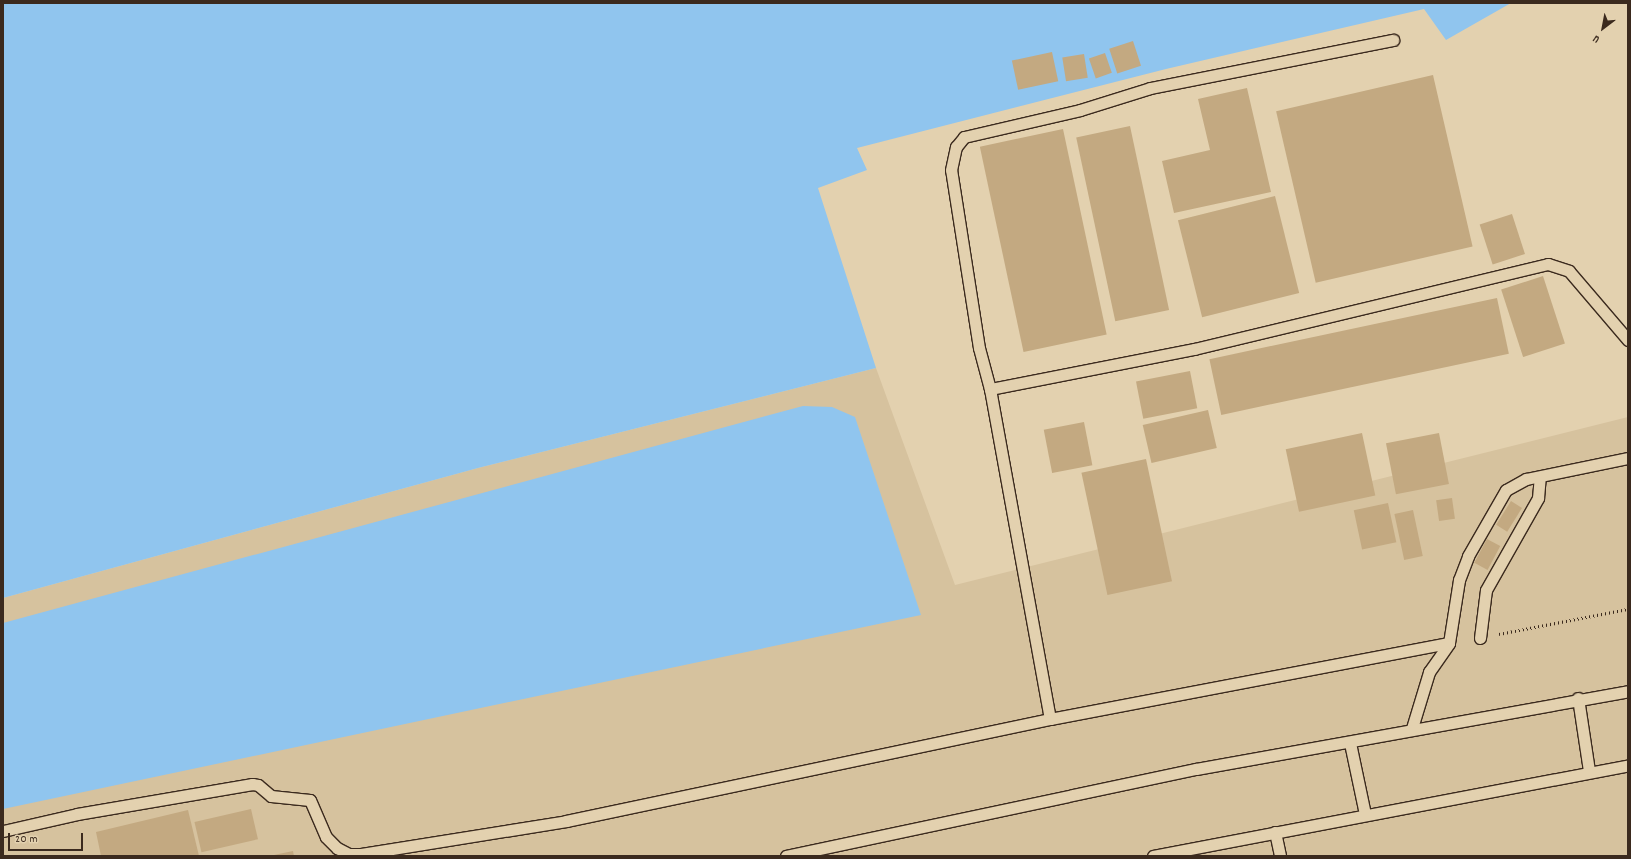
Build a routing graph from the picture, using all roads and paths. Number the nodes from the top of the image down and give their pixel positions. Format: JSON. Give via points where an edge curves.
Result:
{"nodes":[{"id":1,"x":1393,"y":40,"type":"dead end"},
{"id":2,"x":1628,"y":340,"type":"edge"},
{"id":3,"x":990,"y":389,"type":"junction"},
{"id":4,"x":1628,"y":458,"type":"edge"},
{"id":5,"x":1540,"y":477,"type":"junction"},
{"id":6,"x":1628,"y":609,"type":"edge"},
{"id":7,"x":1480,"y":638,"type":"joint"},
{"id":8,"x":1449,"y":643,"type":"junction"},
{"id":9,"x":1628,"y":691,"type":"edge"},
{"id":10,"x":1578,"y":698,"type":"junction"},
{"id":11,"x":1050,"y":719,"type":"junction"},
{"id":12,"x":1412,"y":728,"type":"junction"},
{"id":13,"x":1350,"y":743,"type":"junction"},
{"id":14,"x":1628,"y":765,"type":"edge"},
{"id":15,"x":1589,"y":771,"type":"junction"},
{"id":16,"x":1365,"y":814,"type":"junction"},
{"id":17,"x":3,"y":831,"type":"edge"},
{"id":18,"x":1275,"y":832,"type":"junction"},
{"id":19,"x":786,"y":856,"type":"edge"},
{"id":20,"x":1153,"y":856,"type":"edge"},
{"id":21,"x":1280,"y":856,"type":"edge"}],
"edges":[{"from":1,"to":3,"type":"lane","via":[[1150,88],[1080,110],[964,137],[953,156],[951,170],[978,348]]},
{"from":2,"to":3,"type":"lane","via":[[1569,271],[1548,264],[1194,349]]},
{"from":3,"to":11,"type":"lane"},
{"from":4,"to":5,"type":"lane"},
{"from":5,"to":7,"type":"lane","via":[[1538,498],[1486,590]]},
{"from":5,"to":8,"type":"lane","via":[[1526,479],[1506,490],[1468,556],[1460,580]]},
{"from":6,"to":7,"type":"path"},
{"from":8,"to":11,"type":"lane"},
{"from":8,"to":12,"type":"lane","via":[[1430,672]]},
{"from":9,"to":10,"type":"lane"},
{"from":10,"to":12,"type":"lane"},
{"from":10,"to":15,"type":"lane"},
{"from":11,"to":17,"type":"lane","via":[[566,821],[361,854],[349,854],[337,848],[326,837],[310,800],[271,796],[258,785],[252,784],[77,814]]},
{"from":12,"to":13,"type":"lane"},
{"from":13,"to":16,"type":"lane"},
{"from":13,"to":19,"type":"lane","via":[[1196,768]]},
{"from":14,"to":15,"type":"lane"},
{"from":15,"to":16,"type":"lane"},
{"from":16,"to":18,"type":"lane"},
{"from":18,"to":20,"type":"lane"},
{"from":18,"to":21,"type":"lane"}]}
